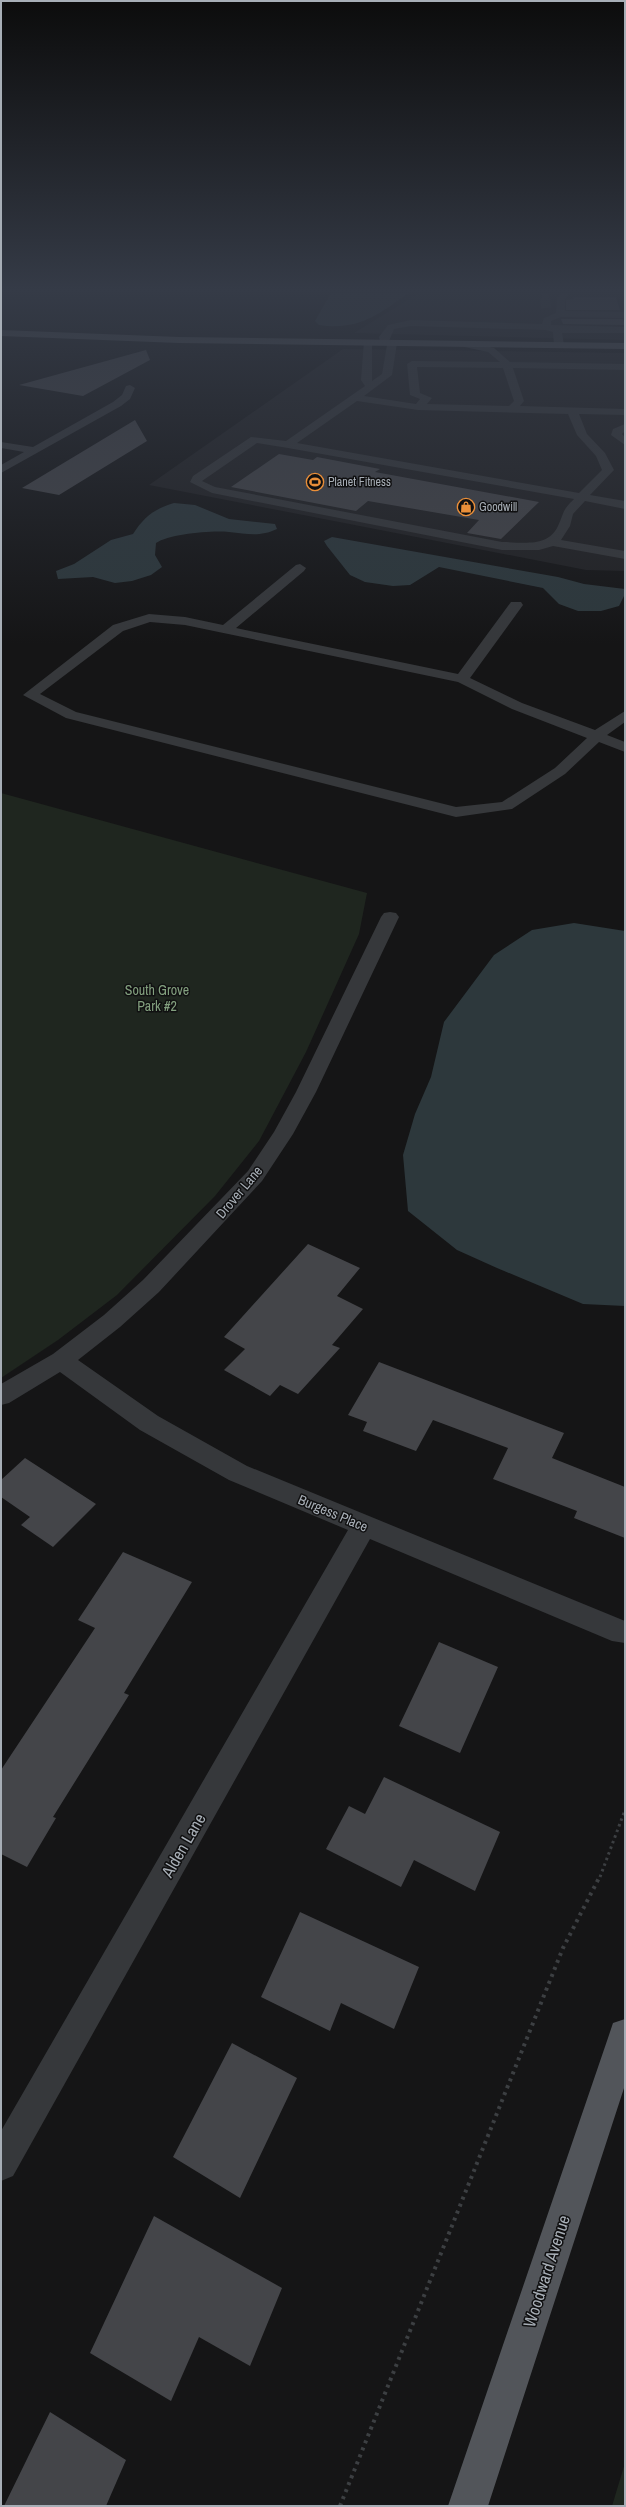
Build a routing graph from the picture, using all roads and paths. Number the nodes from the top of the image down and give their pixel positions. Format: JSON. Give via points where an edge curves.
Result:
{"nodes":[{"id":1,"x":106,"y":410,"type":"edge"},
{"id":2,"x":340,"y":410,"type":"edge"},
{"id":3,"x":511,"y":410,"type":"edge"},
{"id":4,"x":573,"y":412,"type":"junction"},
{"id":5,"x":625,"y":412,"type":"edge"},
{"id":6,"x":625,"y":427,"type":"edge"},
{"id":7,"x":625,"y":442,"type":"edge"},
{"id":8,"x":1,"y":445,"type":"edge"},
{"id":9,"x":288,"y":445,"type":"junction"},
{"id":10,"x":34,"y":451,"type":"junction"},
{"id":11,"x":1,"y":470,"type":"edge"},
{"id":12,"x":582,"y":498,"type":"junction"},
{"id":13,"x":625,"y":505,"type":"edge"},
{"id":14,"x":553,"y":542,"type":"junction"},
{"id":15,"x":625,"y":555,"type":"edge"},
{"id":16,"x":300,"y":568,"type":"dead end"},
{"id":17,"x":516,"y":605,"type":"dead end"},
{"id":18,"x":225,"y":630,"type":"junction"},
{"id":19,"x":462,"y":679,"type":"junction"},
{"id":20,"x":625,"y":715,"type":"edge"},
{"id":21,"x":598,"y":736,"type":"junction"},
{"id":22,"x":625,"y":747,"type":"edge"},
{"id":23,"x":390,"y":917,"type":"dead end"},
{"id":24,"x":61,"y":1360,"type":"junction"},
{"id":25,"x":1,"y":1396,"type":"edge"},
{"id":26,"x":364,"y":1526,"type":"junction"},
{"id":27,"x":622,"y":1632,"type":"dead end"},
{"id":28,"x":625,"y":1810,"type":"edge"},
{"id":29,"x":625,"y":2035,"type":"edge"},
{"id":30,"x":1,"y":2164,"type":"edge"},
{"id":31,"x":340,"y":2506,"type":"edge"},
{"id":32,"x":468,"y":2506,"type":"edge"}],
"edges":[{"from":1,"to":10,"type":"street"},
{"from":2,"to":9,"type":"street"},
{"from":3,"to":4,"type":"street"},
{"from":4,"to":5,"type":"street"},
{"from":4,"to":12,"type":"street","via":[[582,435],[601,455],[608,470]]},
{"from":6,"to":7,"type":"street","via":[[617,430],[616,435]]},
{"from":8,"to":10,"type":"street"},
{"from":9,"to":12,"type":"street"},
{"from":9,"to":14,"type":"street","via":[[255,439],[197,478],[196,482],[212,490],[502,546],[539,546]]},
{"from":10,"to":11,"type":"street"},
{"from":12,"to":13,"type":"street"},
{"from":12,"to":14,"type":"street","via":[[568,513],[564,526]]},
{"from":14,"to":15,"type":"street"},
{"from":16,"to":18,"type":"street"},
{"from":17,"to":19,"type":"street"},
{"from":18,"to":19,"type":"street"},
{"from":18,"to":21,"type":"street","via":[[185,621],[149,618],[118,628],[30,695],[71,715],[456,812],[506,806],[560,771]]},
{"from":19,"to":21,"type":"street","via":[[517,706]]},
{"from":20,"to":21,"type":"street"},
{"from":21,"to":22,"type":"street"},
{"from":23,"to":24,"type":"street","name":"Drover Lane","via":[[306,1092],[283,1134],[255,1176],[151,1286],[112,1321]]},
{"from":24,"to":25,"type":"street","name":"Drover Lane"},
{"from":24,"to":26,"type":"street","name":"Burgess Place","via":[[149,1423],[187,1446],[238,1472]]},
{"from":26,"to":27,"type":"street","name":"Burgess Place"},
{"from":26,"to":30,"type":"street","name":"Alden Lane"},
{"from":28,"to":31,"type":"path","via":[[600,1876],[564,1948]]},
{"from":29,"to":32,"type":"main road","name":"Woodward Avenue"}]}
